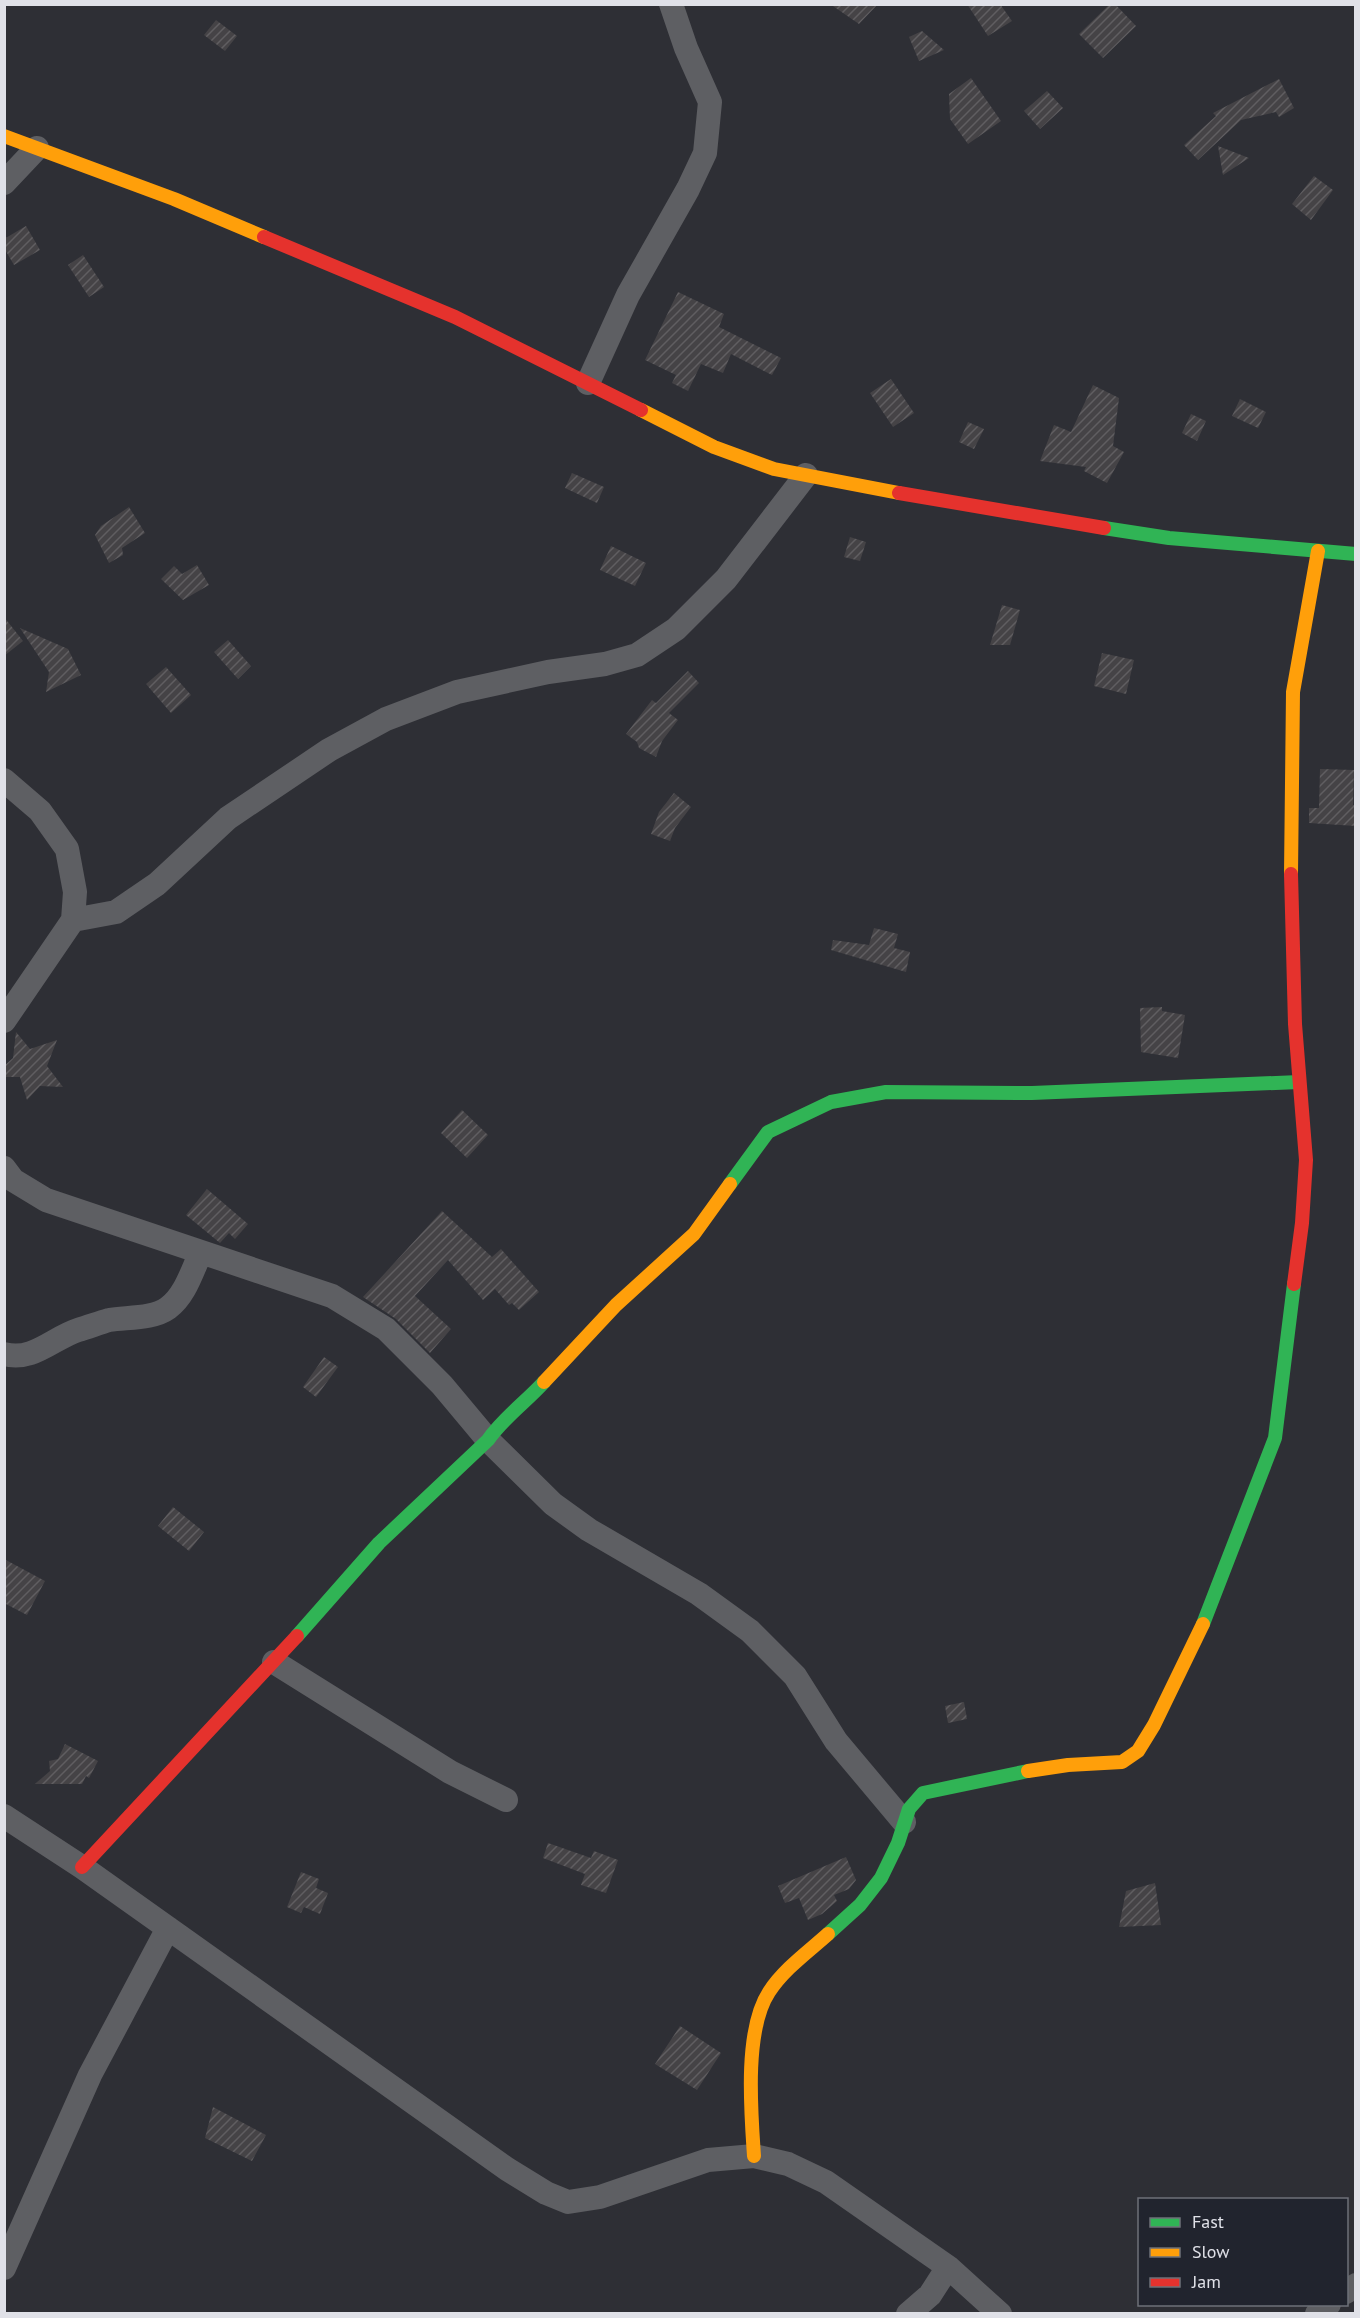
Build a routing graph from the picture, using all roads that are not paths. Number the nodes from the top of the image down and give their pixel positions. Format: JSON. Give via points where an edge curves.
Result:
{"nodes":[{"id":1,"x":671,"y":4,"type":"edge"},
{"id":2,"x":4,"y":136,"type":"edge"},
{"id":3,"x":37,"y":148,"type":"junction"},
{"id":4,"x":4,"y":183,"type":"edge"},
{"id":5,"x":588,"y":383,"type":"junction"},
{"id":6,"x":806,"y":475,"type":"junction"},
{"id":7,"x":1318,"y":552,"type":"junction"},
{"id":8,"x":1356,"y":554,"type":"edge"},
{"id":9,"x":4,"y":780,"type":"edge"},
{"id":10,"x":73,"y":920,"type":"junction"},
{"id":11,"x":4,"y":1021,"type":"edge"},
{"id":12,"x":1299,"y":1082,"type":"junction"},
{"id":13,"x":4,"y":1168,"type":"edge"},
{"id":14,"x":201,"y":1252,"type":"junction"},
{"id":15,"x":4,"y":1354,"type":"edge"},
{"id":16,"x":488,"y":1440,"type":"junction"},
{"id":17,"x":274,"y":1662,"type":"junction"},
{"id":18,"x":507,"y":1800,"type":"dead end"},
{"id":19,"x":4,"y":1816,"type":"edge"},
{"id":20,"x":904,"y":1822,"type":"junction"},
{"id":21,"x":82,"y":1867,"type":"junction"},
{"id":22,"x":168,"y":1928,"type":"junction"},
{"id":23,"x":754,"y":2156,"type":"junction"},
{"id":24,"x":948,"y":2267,"type":"junction"},
{"id":25,"x":4,"y":2268,"type":"edge"},
{"id":26,"x":908,"y":2313,"type":"edge"},
{"id":27,"x":1000,"y":2313,"type":"edge"}],
"edges":[{"from":1,"to":5,"type":"street","via":[[710,102],[705,153],[628,295]]},
{"from":2,"to":3,"type":"street"},
{"from":3,"to":4,"type":"street"},
{"from":3,"to":5,"type":"street","via":[[174,199],[444,312]]},
{"from":5,"to":6,"type":"street","via":[[714,447],[774,469]]},
{"from":6,"to":7,"type":"street","via":[[1169,538]]},
{"from":6,"to":10,"type":"street","via":[[726,579],[675,629],[636,655],[457,692],[386,719],[329,750],[228,818],[157,884],[116,912]]},
{"from":7,"to":8,"type":"street"},
{"from":7,"to":12,"type":"street","via":[[1293,692],[1290,771]]},
{"from":9,"to":10,"type":"street","via":[[40,811],[67,849],[75,892]]},
{"from":10,"to":11,"type":"street"},
{"from":12,"to":16,"type":"street","via":[[1032,1093],[886,1092],[831,1102],[768,1132],[694,1234],[616,1305]]},
{"from":12,"to":20,"type":"street","via":[[1306,1160],[1303,1213],[1275,1438],[1209,1613],[1154,1725],[1138,1751],[1122,1762],[1011,1773],[923,1794],[909,1809]]},
{"from":13,"to":14,"type":"street","via":[[13,1180],[46,1200]]},
{"from":14,"to":15,"type":"street","via":[[177,1299],[161,1312],[74,1331],[37,1352]]},
{"from":14,"to":16,"type":"street","via":[[332,1296],[386,1329],[442,1385]]},
{"from":16,"to":17,"type":"street","via":[[379,1543]]},
{"from":16,"to":20,"type":"street","via":[[553,1504],[588,1530],[699,1594],[750,1630],[795,1676],[836,1741]]},
{"from":17,"to":18,"type":"street","via":[[450,1772]]},
{"from":17,"to":21,"type":"street"},
{"from":19,"to":21,"type":"street"},
{"from":20,"to":23,"type":"street","via":[[881,1878],[860,1905],[785,1973],[760,2009],[754,2036],[751,2106]]},
{"from":21,"to":22,"type":"street"},
{"from":22,"to":23,"type":"street","via":[[507,2169],[568,2202],[600,2197],[708,2160]]},
{"from":22,"to":25,"type":"street","via":[[90,2075]]},
{"from":23,"to":24,"type":"street","via":[[788,2164],[826,2182]]},
{"from":24,"to":26,"type":"street","via":[[930,2295]]},
{"from":24,"to":27,"type":"street"}]}
